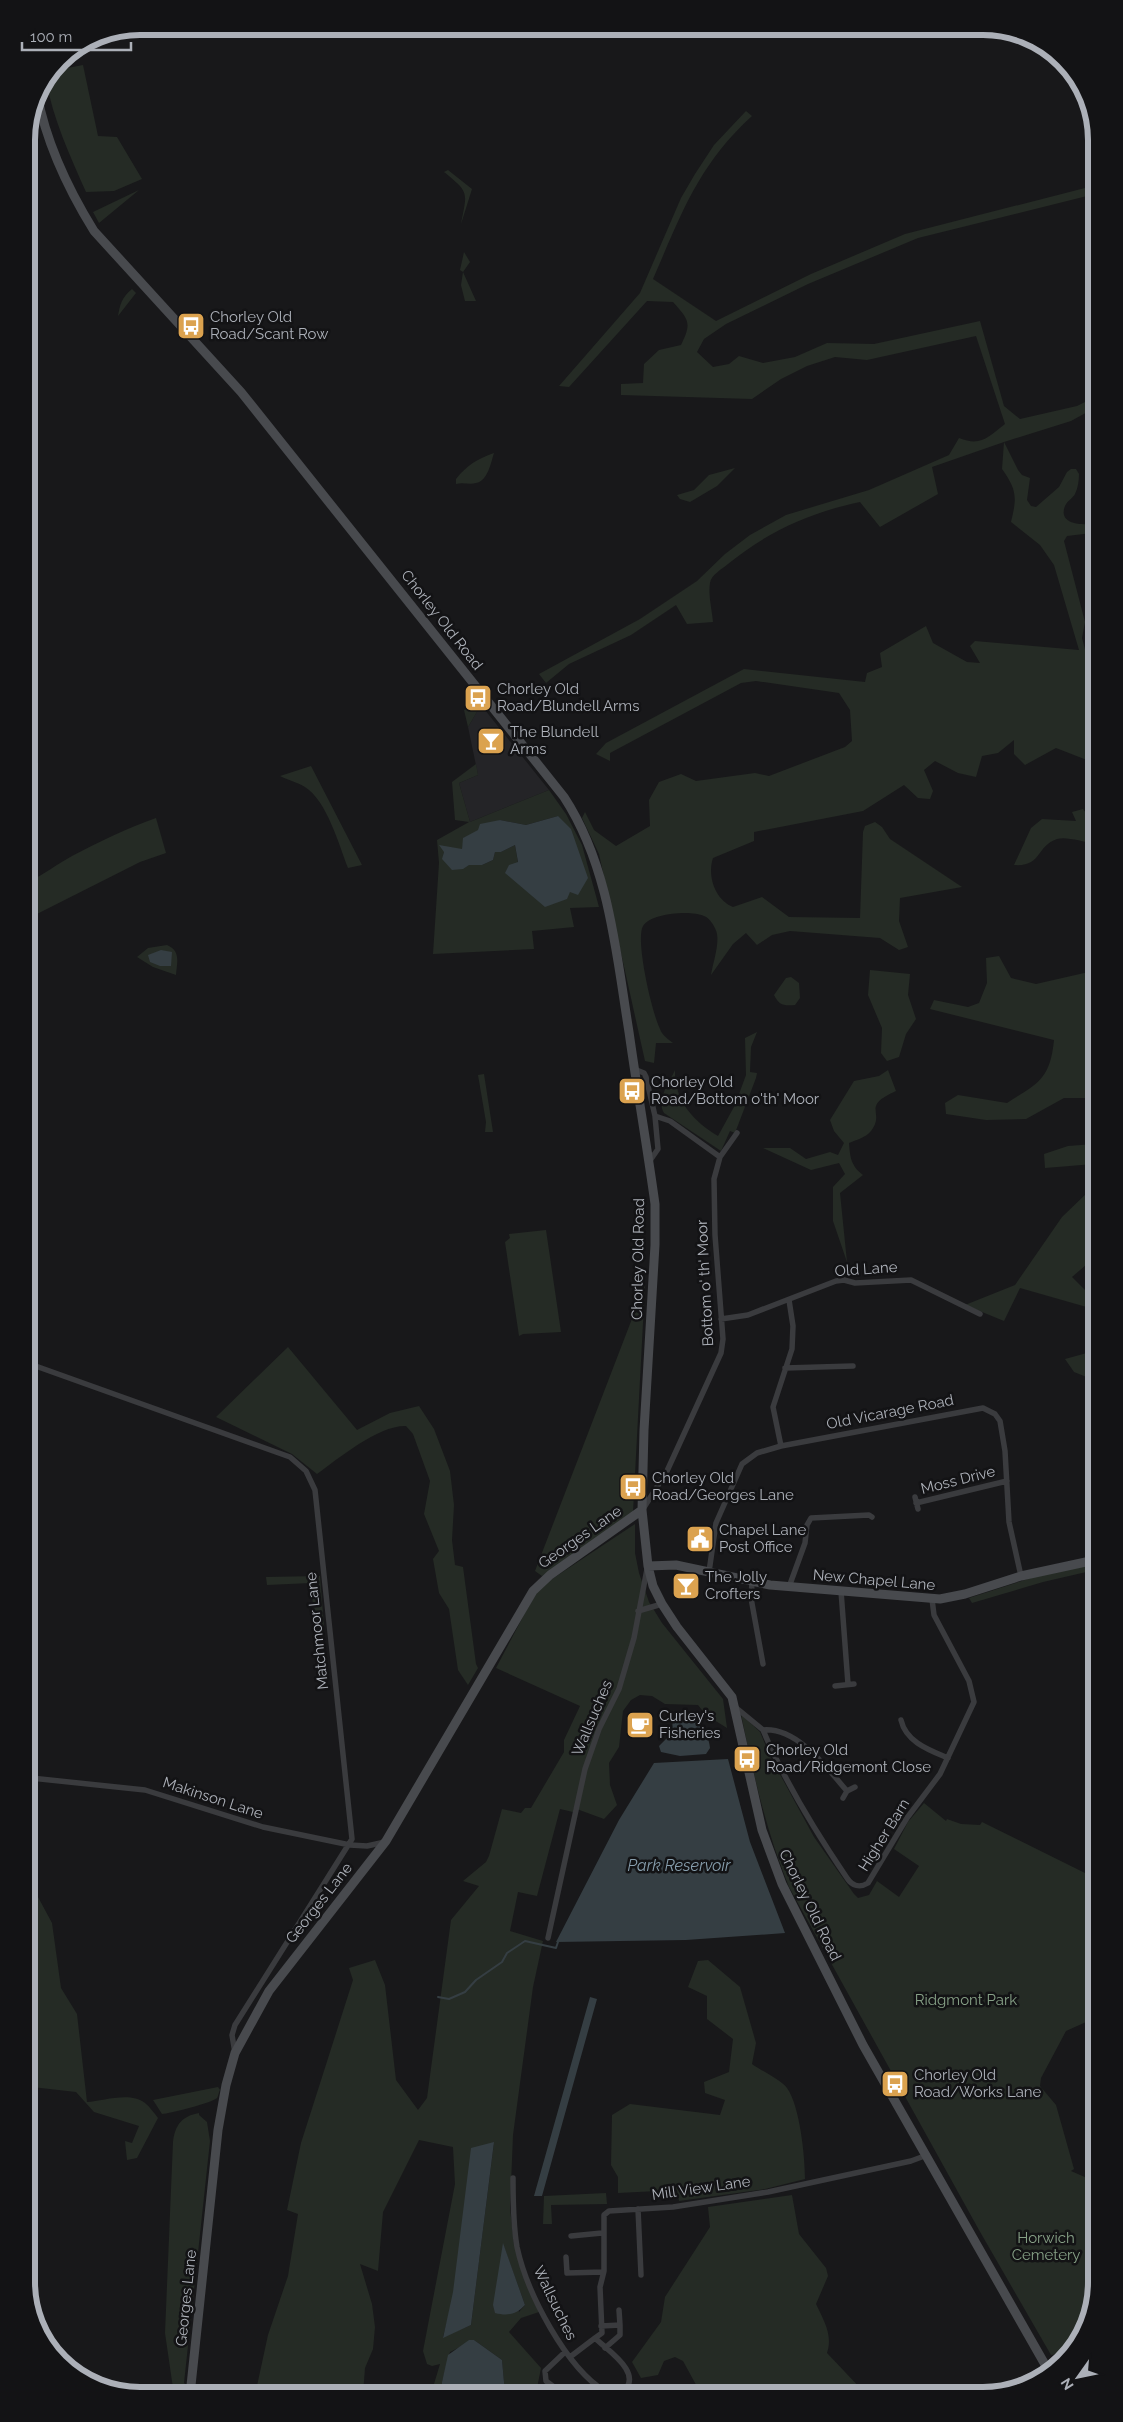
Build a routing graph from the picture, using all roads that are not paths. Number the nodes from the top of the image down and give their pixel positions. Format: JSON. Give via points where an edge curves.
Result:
{"nodes":[{"id":1,"x":40,"y":110,"type":"edge"},
{"id":2,"x":634,"y":1069,"type":"junction"},
{"id":3,"x":655,"y":1116,"type":"junction"},
{"id":4,"x":738,"y":1133,"type":"dead end"},
{"id":5,"x":720,"y":1157,"type":"junction"},
{"id":6,"x":649,"y":1162,"type":"junction"},
{"id":7,"x":789,"y":1300,"type":"junction"},
{"id":8,"x":980,"y":1314,"type":"dead end"},
{"id":9,"x":720,"y":1319,"type":"junction"},
{"id":10,"x":35,"y":1366,"type":"edge"},
{"id":11,"x":853,"y":1366,"type":"dead end"},
{"id":12,"x":785,"y":1368,"type":"junction"},
{"id":13,"x":782,"y":1446,"type":"junction"},
{"id":14,"x":1006,"y":1481,"type":"junction"},
{"id":15,"x":916,"y":1503,"type":"dead end"},
{"id":16,"x":642,"y":1510,"type":"junction"},
{"id":17,"x":872,"y":1517,"type":"dead end"},
{"id":18,"x":1088,"y":1562,"type":"edge"},
{"id":19,"x":648,"y":1566,"type":"junction"},
{"id":20,"x":709,"y":1572,"type":"junction"},
{"id":21,"x":1022,"y":1576,"type":"junction"},
{"id":22,"x":752,"y":1582,"type":"junction"},
{"id":23,"x":789,"y":1587,"type":"junction"},
{"id":24,"x":840,"y":1591,"type":"junction"},
{"id":25,"x":932,"y":1600,"type":"junction"},
{"id":26,"x":662,"y":1604,"type":"junction"},
{"id":27,"x":638,"y":1612,"type":"junction"},
{"id":28,"x":764,"y":1664,"type":"dead end"},
{"id":29,"x":835,"y":1686,"type":"dead end"},
{"id":30,"x":733,"y":1706,"type":"junction"},
{"id":31,"x":902,"y":1720,"type":"dead end"},
{"id":32,"x":763,"y":1730,"type":"junction"},
{"id":33,"x":948,"y":1758,"type":"junction"},
{"id":34,"x":35,"y":1778,"type":"edge"},
{"id":35,"x":855,"y":1787,"type":"dead end"},
{"id":36,"x":847,"y":1791,"type":"junction"},
{"id":37,"x":843,"y":1798,"type":"dead end"},
{"id":38,"x":386,"y":1842,"type":"junction"},
{"id":39,"x":350,"y":1845,"type":"junction"},
{"id":40,"x":548,"y":1938,"type":"dead end"},
{"id":41,"x":235,"y":2053,"type":"junction"},
{"id":42,"x":927,"y":2155,"type":"junction"},
{"id":43,"x":513,"y":2178,"type":"dead end"},
{"id":44,"x":638,"y":2209,"type":"junction"},
{"id":45,"x":602,"y":2233,"type":"junction"},
{"id":46,"x":571,"y":2236,"type":"dead end"},
{"id":47,"x":566,"y":2257,"type":"dead end"},
{"id":48,"x":603,"y":2272,"type":"junction"},
{"id":49,"x":641,"y":2275,"type":"dead end"},
{"id":50,"x":619,"y":2310,"type":"dead end"},
{"id":51,"x":620,"y":2325,"type":"junction"},
{"id":52,"x":602,"y":2326,"type":"junction"},
{"id":53,"x":596,"y":2338,"type":"junction"},
{"id":54,"x":605,"y":2348,"type":"junction"},
{"id":55,"x":566,"y":2352,"type":"junction"},
{"id":56,"x":570,"y":2357,"type":"junction"},
{"id":57,"x":1046,"y":2366,"type":"edge"},
{"id":58,"x":191,"y":2387,"type":"edge"},
{"id":59,"x":554,"y":2387,"type":"edge"},
{"id":60,"x":601,"y":2387,"type":"edge"},
{"id":61,"x":627,"y":2387,"type":"edge"}],
"edges":[{"from":1,"to":2,"type":"main road","name":"Chorley Old Road","via":[[50,141],[94,231],[241,392],[577,816],[595,856],[615,946]]},
{"from":2,"to":3,"type":"street","via":[[646,1077]]},
{"from":2,"to":6,"type":"main road","name":"Chorley Old Road"},
{"from":3,"to":5,"type":"street","via":[[670,1121]]},
{"from":3,"to":6,"type":"street","via":[[658,1149]]},
{"from":4,"to":5,"type":"street","name":"Bottom o' th' Moor"},
{"from":5,"to":9,"type":"street","name":"Bottom o' th' Moor","via":[[714,1179]]},
{"from":6,"to":16,"type":"main road","name":"Chorley Old Road","via":[[655,1204],[655,1245]]},
{"from":7,"to":8,"type":"street","name":"Old Lane","via":[[840,1280],[856,1283],[904,1279]]},
{"from":7,"to":9,"type":"street","name":"Old Lane","via":[[748,1315]]},
{"from":7,"to":12,"type":"street","via":[[794,1342]]},
{"from":9,"to":16,"type":"street","name":"Bottom o' th' Moor","via":[[723,1339],[719,1360],[667,1471]]},
{"from":10,"to":39,"type":"street","name":"Matchmoor Lane","via":[[290,1457],[306,1470],[314,1490],[352,1839]]},
{"from":11,"to":12,"type":"street"},
{"from":12,"to":13,"type":"street","via":[[772,1407]]},
{"from":13,"to":14,"type":"street","name":"Old Vicarage Road","via":[[982,1408],[995,1414],[1000,1421]]},
{"from":13,"to":20,"type":"street","name":"Old Vicarage Road","via":[[757,1453],[742,1464],[716,1524]]},
{"from":14,"to":15,"type":"street","name":"Moss Drive"},
{"from":14,"to":21,"type":"street","name":"Old Vicarage Road","via":[[1009,1522]]},
{"from":16,"to":19,"type":"main road","name":"Chorley Old Road"},
{"from":16,"to":38,"type":"main road","name":"Georges Lane","via":[[550,1575],[533,1591]]},
{"from":17,"to":23,"type":"street","via":[[811,1518]]},
{"from":18,"to":21,"type":"main road","name":"New Chapel Lane"},
{"from":19,"to":20,"type":"main road","name":"New Chapel Lane","via":[[676,1565]]},
{"from":19,"to":26,"type":"main road","name":"Chorley Old Road"},
{"from":19,"to":27,"type":"street","name":"Wallsuches"},
{"from":20,"to":22,"type":"main road","name":"New Chapel Lane"},
{"from":21,"to":25,"type":"main road","name":"New Chapel Lane","via":[[948,1599]]},
{"from":22,"to":23,"type":"main road","name":"New Chapel Lane"},
{"from":22,"to":28,"type":"street","via":[[751,1598]]},
{"from":23,"to":24,"type":"main road","name":"New Chapel Lane"},
{"from":24,"to":25,"type":"main road","name":"New Chapel Lane"},
{"from":24,"to":29,"type":"street","via":[[851,1684]]},
{"from":25,"to":33,"type":"street","name":"Higher Barn","via":[[934,1615],[964,1670],[974,1696],[970,1716]]},
{"from":26,"to":27,"type":"street"},
{"from":26,"to":30,"type":"main road","name":"Chorley Old Road","via":[[732,1697]]},
{"from":27,"to":40,"type":"street","name":"Wallsuches","via":[[620,1689],[599,1729],[584,1769]]},
{"from":30,"to":32,"type":"street"},
{"from":30,"to":42,"type":"main road","name":"Chorley Old Road","via":[[762,1830],[778,1876],[863,2045]]},
{"from":31,"to":33,"type":"street","via":[[910,1737]]},
{"from":32,"to":33,"type":"street","name":"Higher Barn","via":[[818,1835],[848,1880],[859,1886],[868,1883]]},
{"from":32,"to":36,"type":"street","via":[[773,1729],[800,1743]]},
{"from":34,"to":39,"type":"street","name":"Makinson Lane","via":[[145,1790],[263,1827]]},
{"from":35,"to":36,"type":"street"},
{"from":36,"to":37,"type":"street"},
{"from":38,"to":39,"type":"street","name":"Makinson Lane"},
{"from":38,"to":41,"type":"main road","name":"Georges Lane","via":[[269,1991]]},
{"from":39,"to":41,"type":"street","via":[[234,2024]]},
{"from":41,"to":58,"type":"main road","name":"Georges Lane","via":[[218,2130]]},
{"from":42,"to":44,"type":"street","name":"Mill View Lane","via":[[768,2192],[673,2207]]},
{"from":42,"to":57,"type":"main road","name":"Chorley Old Road"},
{"from":43,"to":55,"type":"street","name":"Wallsuches","via":[[514,2214],[528,2282]]},
{"from":44,"to":45,"type":"street","name":"Mill View Lane","via":[[609,2211],[604,2215]]},
{"from":44,"to":49,"type":"street"},
{"from":45,"to":46,"type":"street"},
{"from":45,"to":48,"type":"street","name":"Mill View Lane"},
{"from":47,"to":48,"type":"street","via":[[567,2273]]},
{"from":48,"to":52,"type":"street","name":"Mill View Lane","via":[[600,2287]]},
{"from":50,"to":51,"type":"street"},
{"from":51,"to":52,"type":"street"},
{"from":51,"to":54,"type":"street","via":[[620,2335]]},
{"from":52,"to":53,"type":"street","name":"Mill View Lane","via":[[602,2333]]},
{"from":53,"to":54,"type":"street"},
{"from":53,"to":56,"type":"street","name":"Mill View Lane"},
{"from":54,"to":61,"type":"street","via":[[629,2370]]},
{"from":55,"to":56,"type":"street","name":"Wallsuches"},
{"from":55,"to":59,"type":"street","via":[[545,2370],[546,2381]]},
{"from":56,"to":60,"type":"street","name":"Wallsuches"}]}
